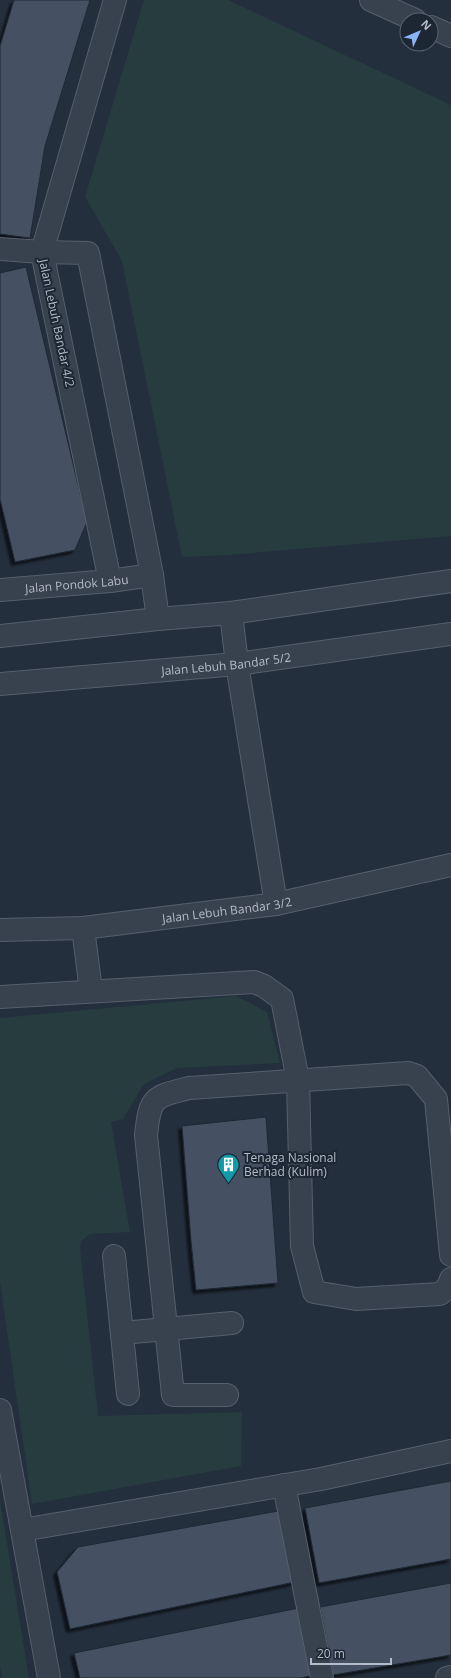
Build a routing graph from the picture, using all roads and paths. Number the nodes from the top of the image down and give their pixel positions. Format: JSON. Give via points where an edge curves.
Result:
{"nodes":[{"id":1,"x":115,"y":0,"type":"edge"},
{"id":2,"x":371,"y":0,"type":"edge"},
{"id":3,"x":399,"y":13,"type":"edge"},
{"id":4,"x":439,"y":31,"type":"edge"},
{"id":5,"x":451,"y":36,"type":"edge"},
{"id":6,"x":0,"y":249,"type":"edge"},
{"id":7,"x":42,"y":252,"type":"junction"},
{"id":8,"x":152,"y":575,"type":"junction"},
{"id":9,"x":110,"y":581,"type":"junction"},
{"id":10,"x":451,"y":581,"type":"edge"},
{"id":11,"x":0,"y":590,"type":"edge"},
{"id":12,"x":231,"y":613,"type":"junction"},
{"id":13,"x":158,"y":619,"type":"junction"},
{"id":14,"x":451,"y":634,"type":"edge"},
{"id":15,"x":0,"y":636,"type":"edge"},
{"id":16,"x":237,"y":664,"type":"junction"},
{"id":17,"x":0,"y":684,"type":"edge"},
{"id":18,"x":451,"y":865,"type":"edge"},
{"id":19,"x":276,"y":904,"type":"junction"},
{"id":20,"x":83,"y":928,"type":"junction"},
{"id":21,"x":0,"y":930,"type":"edge"},
{"id":22,"x":91,"y":991,"type":"junction"},
{"id":23,"x":0,"y":998,"type":"edge"},
{"id":24,"x":298,"y":1080,"type":"junction"},
{"id":25,"x":451,"y":1255,"type":"edge"},
{"id":26,"x":114,"y":1256,"type":"dead end"},
{"id":27,"x":451,"y":1279,"type":"edge"},
{"id":28,"x":232,"y":1323,"type":"dead end"},
{"id":29,"x":165,"y":1329,"type":"junction"},
{"id":30,"x":122,"y":1332,"type":"junction"},
{"id":31,"x":128,"y":1394,"type":"dead end"},
{"id":32,"x":227,"y":1395,"type":"dead end"},
{"id":33,"x":0,"y":1410,"type":"edge"},
{"id":34,"x":451,"y":1451,"type":"edge"},
{"id":35,"x":284,"y":1485,"type":"junction"},
{"id":36,"x":22,"y":1530,"type":"junction"},
{"id":37,"x":451,"y":1677,"type":"edge"},
{"id":38,"x":49,"y":1678,"type":"edge"},
{"id":39,"x":322,"y":1678,"type":"edge"},
{"id":40,"x":447,"y":1678,"type":"edge"}],
"edges":[{"from":1,"to":7,"type":"street","name":"Jalan Lebuh Bandar 4/2"},
{"from":2,"to":3,"type":"street"},
{"from":4,"to":5,"type":"street"},
{"from":6,"to":7,"type":"street"},
{"from":7,"to":8,"type":"street","via":[[88,253]]},
{"from":7,"to":9,"type":"street","name":"Jalan Lebuh Bandar 4/2"},
{"from":8,"to":9,"type":"street","name":"Jalan Pondok Labu"},
{"from":8,"to":13,"type":"street"},
{"from":9,"to":11,"type":"street","name":"Jalan Pondok Labu"},
{"from":10,"to":12,"type":"street"},
{"from":12,"to":13,"type":"street"},
{"from":12,"to":16,"type":"street"},
{"from":13,"to":15,"type":"street"},
{"from":14,"to":16,"type":"street","name":"Jalan Lebuh Bandar 5/2"},
{"from":16,"to":17,"type":"street","name":"Jalan Lebuh Bandar 5/2"},
{"from":16,"to":19,"type":"street"},
{"from":18,"to":19,"type":"street","name":"Jalan Lebuh Bandar 3/2"},
{"from":19,"to":20,"type":"street","name":"Jalan Lebuh Bandar 3/2"},
{"from":20,"to":21,"type":"street","name":"Jalan Lebuh Bandar 3/2"},
{"from":20,"to":22,"type":"street"},
{"from":22,"to":23,"type":"street"},
{"from":22,"to":24,"type":"street","via":[[254,982],[264,986],[282,999]]},
{"from":24,"to":25,"type":"street","via":[[408,1073],[417,1076],[426,1085],[436,1099]]},
{"from":24,"to":27,"type":"street","via":[[302,1246],[314,1292],[356,1299],[440,1294],[448,1287]]},
{"from":24,"to":29,"type":"street","via":[[189,1088],[166,1094],[153,1101],[148,1114],[146,1135]]},
{"from":26,"to":30,"type":"street"},
{"from":28,"to":29,"type":"street"},
{"from":29,"to":30,"type":"street"},
{"from":29,"to":32,"type":"street","via":[[173,1395]]},
{"from":30,"to":31,"type":"street"},
{"from":33,"to":36,"type":"street"},
{"from":34,"to":35,"type":"street"},
{"from":35,"to":36,"type":"street"},
{"from":35,"to":39,"type":"street"},
{"from":36,"to":38,"type":"street"},
{"from":37,"to":40,"type":"street"}]}
